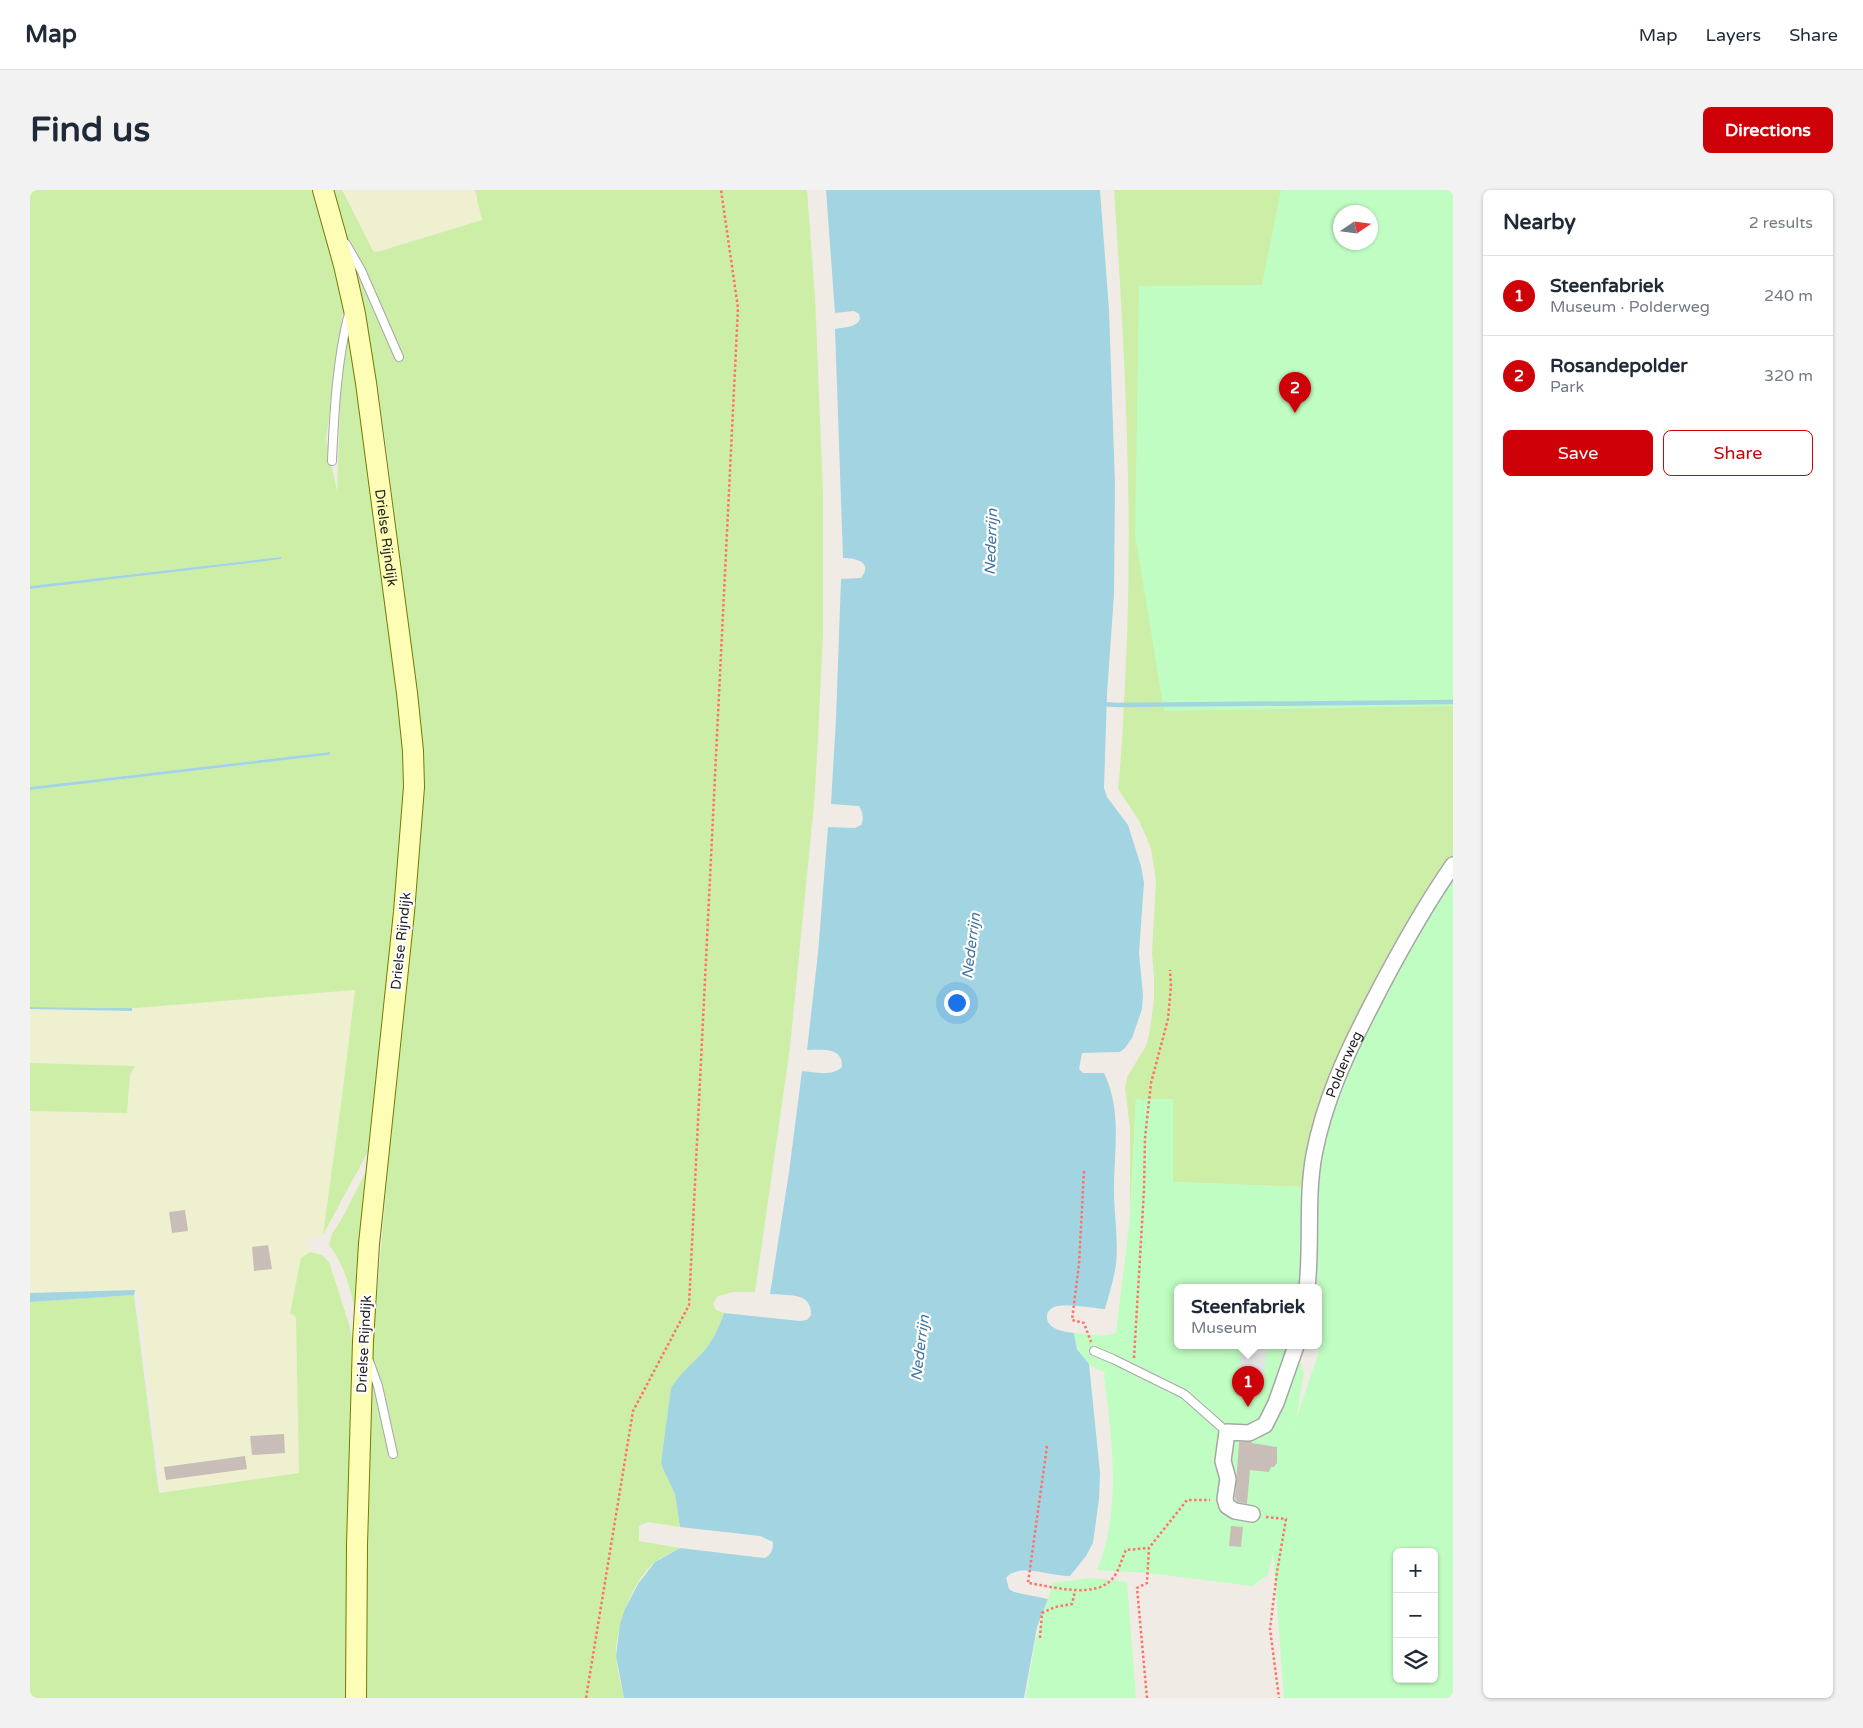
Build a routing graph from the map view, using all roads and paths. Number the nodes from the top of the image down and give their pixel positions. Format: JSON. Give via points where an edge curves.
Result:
{"nodes":[{"id":1,"x":323,"y":190,"type":"edge"},
{"id":2,"x":722,"y":190,"type":"edge"},
{"id":3,"x":331,"y":219,"type":"junction"},
{"id":4,"x":352,"y":301,"type":"junction"},
{"id":5,"x":399,"y":356,"type":"dead end"},
{"id":6,"x":332,"y":461,"type":"dead end"},
{"id":7,"x":1453,"y":865,"type":"edge"},
{"id":8,"x":1170,"y":970,"type":"dead end"},
{"id":9,"x":1084,"y":1171,"type":"dead end"},
{"id":10,"x":1307,"y":1284,"type":"edge"},
{"id":11,"x":363,"y":1345,"type":"junction"},
{"id":12,"x":1295,"y":1349,"type":"edge"},
{"id":13,"x":1094,"y":1351,"type":"joint"},
{"id":14,"x":1133,"y":1369,"type":"junction"},
{"id":15,"x":1227,"y":1432,"type":"junction"},
{"id":16,"x":1047,"y":1446,"type":"dead end"},
{"id":17,"x":392,"y":1454,"type":"dead end"},
{"id":18,"x":1225,"y":1499,"type":"junction"},
{"id":19,"x":1259,"y":1516,"type":"joint"},
{"id":20,"x":1148,"y":1548,"type":"junction"},
{"id":21,"x":1075,"y":1591,"type":"junction"},
{"id":22,"x":1040,"y":1638,"type":"dead end"},
{"id":23,"x":356,"y":1698,"type":"edge"},
{"id":24,"x":586,"y":1698,"type":"edge"},
{"id":25,"x":1146,"y":1698,"type":"edge"},
{"id":26,"x":1279,"y":1698,"type":"edge"}],
"edges":[{"from":1,"to":3,"type":"street","name":"Drielse Rijndijk"},
{"from":2,"to":24,"type":"path","via":[[738,308],[689,1305],[632,1411]]},
{"from":3,"to":4,"type":"street","name":"Drielse Rijndijk"},
{"from":3,"to":5,"type":"lane","via":[[361,270]]},
{"from":4,"to":6,"type":"lane","via":[[344,330]]},
{"from":4,"to":11,"type":"street","name":"Drielse Rijndijk","via":[[398,626],[414,787],[369,1244]]},
{"from":7,"to":10,"type":"street","name":"Polderweg","via":[[1427,902],[1390,968],[1344,1059],[1320,1123],[1310,1194]]},
{"from":8,"to":14,"type":"path","via":[[1168,1019],[1151,1083],[1144,1138]]},
{"from":9,"to":13,"type":"path","via":[[1072,1320],[1084,1322]]},
{"from":11,"to":17,"type":"lane","via":[[378,1386]]},
{"from":11,"to":23,"type":"street","name":"Drielse Rijndijk"},
{"from":12,"to":15,"type":"street","via":[[1265,1424],[1249,1433]]},
{"from":13,"to":14,"type":"lane"},
{"from":14,"to":15,"type":"lane","via":[[1184,1394]]},
{"from":15,"to":18,"type":"street","via":[[1223,1461],[1228,1479]]},
{"from":16,"to":21,"type":"path","via":[[1028,1583]]},
{"from":18,"to":19,"type":"street","via":[[1227,1506],[1235,1511]]},
{"from":18,"to":20,"type":"path","via":[[1187,1500]]},
{"from":19,"to":26,"type":"path","via":[[1286,1519],[1270,1628]]},
{"from":20,"to":21,"type":"path","via":[[1126,1550],[1114,1578],[1100,1587]]},
{"from":20,"to":25,"type":"path","via":[[1147,1583],[1137,1588]]},
{"from":21,"to":22,"type":"path","via":[[1072,1604],[1042,1613]]}]}
